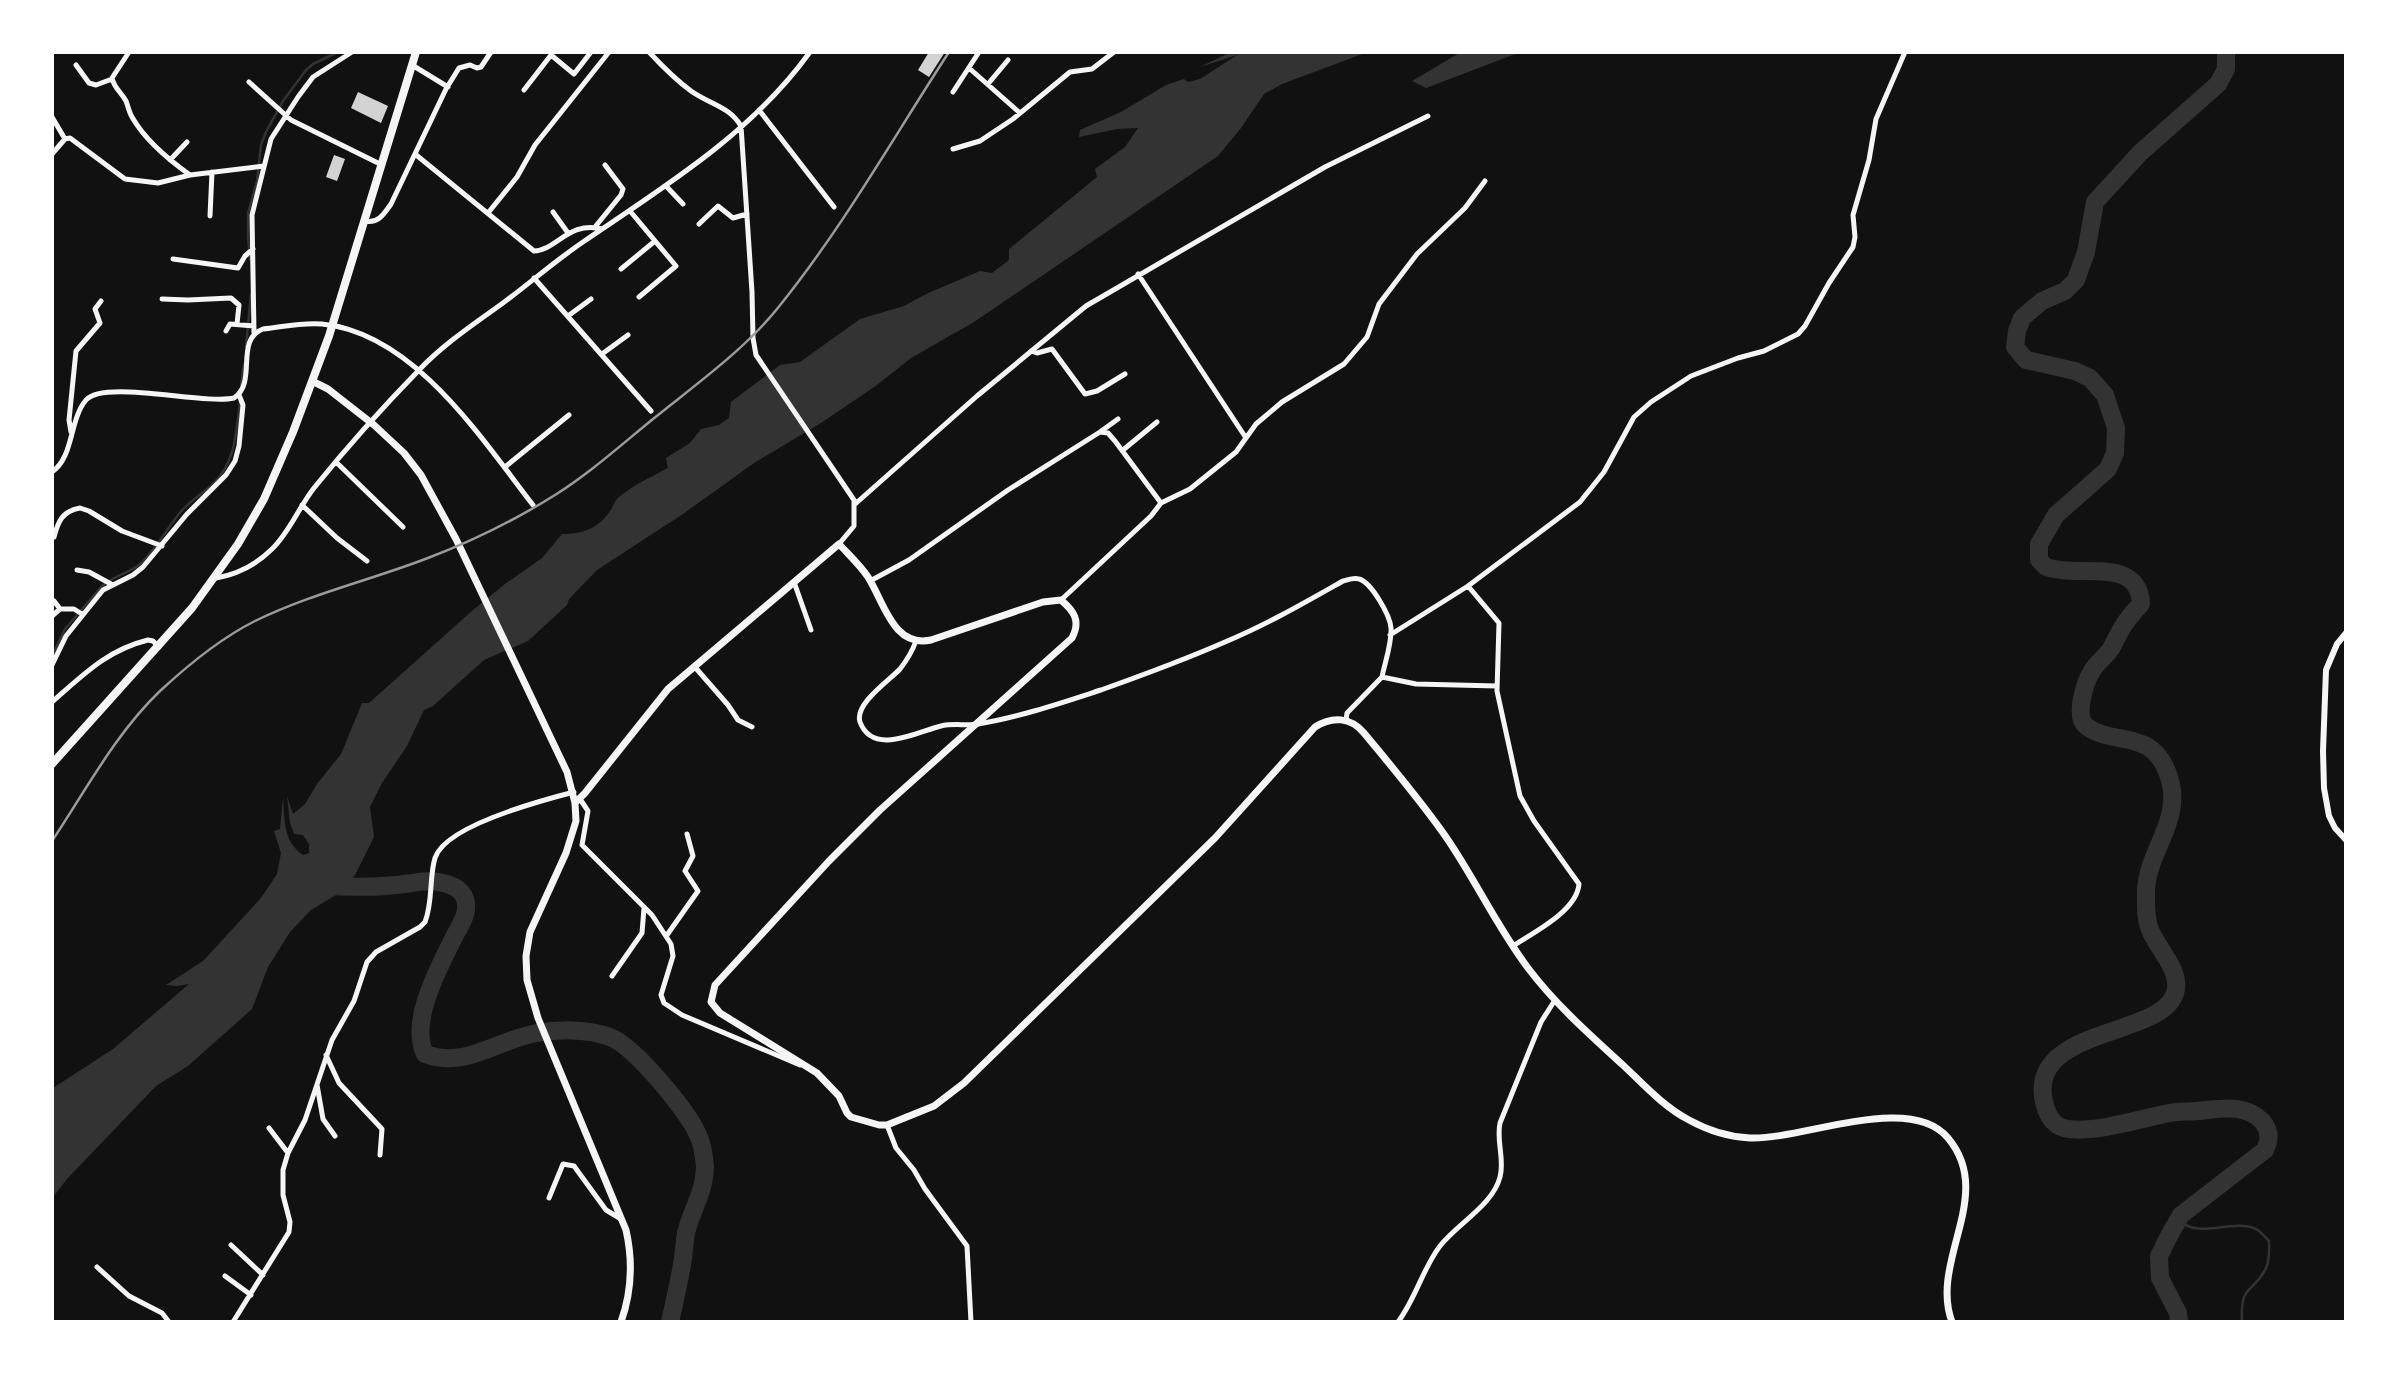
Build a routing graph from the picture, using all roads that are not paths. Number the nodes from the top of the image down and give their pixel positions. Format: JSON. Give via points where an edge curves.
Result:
{"nodes":[{"id":1,"x":129,"y":52,"type":"edge"},
{"id":2,"x":352,"y":52,"type":"edge"},
{"id":3,"x":416,"y":52,"type":"edge"},
{"id":4,"x":491,"y":52,"type":"edge"},
{"id":5,"x":591,"y":52,"type":"edge"},
{"id":6,"x":609,"y":52,"type":"edge"},
{"id":7,"x":649,"y":52,"type":"edge"},
{"id":8,"x":810,"y":52,"type":"edge"},
{"id":9,"x":979,"y":52,"type":"edge"},
{"id":10,"x":1114,"y":52,"type":"edge"},
{"id":11,"x":1905,"y":52,"type":"edge"},
{"id":12,"x":1008,"y":60,"type":"dead end"},
{"id":13,"x":76,"y":65,"type":"dead end"},
{"id":14,"x":412,"y":65,"type":"junction"},
{"id":15,"x":969,"y":68,"type":"junction"},
{"id":16,"x":112,"y":79,"type":"junction"},
{"id":17,"x":249,"y":82,"type":"dead end"},
{"id":18,"x":988,"y":84,"type":"junction"},
{"id":19,"x":447,"y":87,"type":"junction"},
{"id":20,"x":524,"y":90,"type":"dead end"},
{"id":21,"x":953,"y":92,"type":"dead end"},
{"id":22,"x":759,"y":110,"type":"junction"},
{"id":23,"x":1020,"y":113,"type":"junction"},
{"id":24,"x":286,"y":116,"type":"junction"},
{"id":25,"x":1428,"y":116,"type":"dead end"},
{"id":26,"x":52,"y":117,"type":"edge"},
{"id":27,"x":741,"y":126,"type":"junction"},
{"id":28,"x":65,"y":139,"type":"junction"},
{"id":29,"x":187,"y":142,"type":"dead end"},
{"id":30,"x":953,"y":149,"type":"dead end"},
{"id":31,"x":52,"y":154,"type":"edge"},
{"id":32,"x":415,"y":154,"type":"junction"},
{"id":33,"x":170,"y":160,"type":"junction"},
{"id":34,"x":382,"y":165,"type":"junction"},
{"id":35,"x":606,"y":165,"type":"dead end"},
{"id":36,"x":264,"y":166,"type":"junction"},
{"id":37,"x":212,"y":172,"type":"junction"},
{"id":38,"x":190,"y":175,"type":"junction"},
{"id":39,"x":1485,"y":181,"type":"dead end"},
{"id":40,"x":666,"y":186,"type":"junction"},
{"id":41,"x":683,"y":204,"type":"dead end"},
{"id":42,"x":834,"y":207,"type":"dead end"},
{"id":43,"x":630,"y":211,"type":"junction"},
{"id":44,"x":553,"y":212,"type":"dead end"},
{"id":45,"x":488,"y":213,"type":"junction"},
{"id":46,"x":747,"y":214,"type":"junction"},
{"id":47,"x":210,"y":216,"type":"dead end"},
{"id":48,"x":365,"y":221,"type":"junction"},
{"id":49,"x":699,"y":224,"type":"dead end"},
{"id":50,"x":595,"y":227,"type":"junction"},
{"id":51,"x":603,"y":229,"type":"junction"},
{"id":52,"x":568,"y":233,"type":"junction"},
{"id":53,"x":655,"y":241,"type":"junction"},
{"id":54,"x":253,"y":249,"type":"junction"},
{"id":55,"x":173,"y":260,"type":"dead end"},
{"id":56,"x":621,"y":269,"type":"dead end"},
{"id":57,"x":1139,"y":274,"type":"junction"},
{"id":58,"x":534,"y":278,"type":"junction"},
{"id":59,"x":639,"y":297,"type":"dead end"},
{"id":60,"x":162,"y":299,"type":"dead end"},
{"id":61,"x":591,"y":299,"type":"dead end"},
{"id":62,"x":101,"y":301,"type":"dead end"},
{"id":63,"x":568,"y":316,"type":"junction"},
{"id":64,"x":237,"y":324,"type":"junction"},
{"id":65,"x":332,"y":326,"type":"junction"},
{"id":66,"x":254,"y":330,"type":"junction"},
{"id":67,"x":226,"y":331,"type":"dead end"},
{"id":68,"x":628,"y":335,"type":"dead end"},
{"id":69,"x":1031,"y":351,"type":"junction"},
{"id":70,"x":602,"y":354,"type":"junction"},
{"id":71,"x":418,"y":370,"type":"junction"},
{"id":72,"x":1125,"y":374,"type":"dead end"},
{"id":73,"x":312,"y":381,"type":"junction"},
{"id":74,"x":240,"y":395,"type":"junction"},
{"id":75,"x":651,"y":411,"type":"dead end"},
{"id":76,"x":569,"y":415,"type":"dead end"},
{"id":77,"x":1118,"y":419,"type":"dead end"},
{"id":78,"x":1157,"y":422,"type":"dead end"},
{"id":79,"x":1100,"y":432,"type":"junction"},
{"id":80,"x":71,"y":436,"type":"junction"},
{"id":81,"x":1246,"y":438,"type":"junction"},
{"id":82,"x":1123,"y":450,"type":"junction"},
{"id":83,"x":336,"y":462,"type":"junction"},
{"id":84,"x":505,"y":467,"type":"junction"},
{"id":85,"x":52,"y":472,"type":"edge"},
{"id":86,"x":1161,"y":503,"type":"junction"},
{"id":87,"x":302,"y":505,"type":"junction"},
{"id":88,"x":533,"y":505,"type":"dead end"},
{"id":89,"x":854,"y":505,"type":"junction"},
{"id":90,"x":403,"y":527,"type":"dead end"},
{"id":91,"x":54,"y":537,"type":"edge"},
{"id":92,"x":839,"y":544,"type":"junction"},
{"id":93,"x":162,"y":546,"type":"junction"},
{"id":94,"x":367,"y":561,"type":"dead end"},
{"id":95,"x":77,"y":570,"type":"dead end"},
{"id":96,"x":216,"y":578,"type":"junction"},
{"id":97,"x":870,"y":581,"type":"junction"},
{"id":98,"x":794,"y":582,"type":"junction"},
{"id":99,"x":111,"y":584,"type":"junction"},
{"id":100,"x":1468,"y":586,"type":"junction"},
{"id":101,"x":1061,"y":600,"type":"junction"},
{"id":102,"x":54,"y":601,"type":"edge"},
{"id":103,"x":60,"y":609,"type":"junction"},
{"id":104,"x":82,"y":614,"type":"junction"},
{"id":105,"x":52,"y":617,"type":"edge"},
{"id":106,"x":811,"y":630,"type":"dead end"},
{"id":107,"x":2346,"y":633,"type":"edge"},
{"id":108,"x":1390,"y":635,"type":"junction"},
{"id":109,"x":916,"y":641,"type":"junction"},
{"id":110,"x":159,"y":647,"type":"junction"},
{"id":111,"x":52,"y":665,"type":"edge"},
{"id":112,"x":694,"y":666,"type":"junction"},
{"id":113,"x":1382,"y":677,"type":"junction"},
{"id":114,"x":1497,"y":686,"type":"junction"},
{"id":115,"x":52,"y":702,"type":"edge"},
{"id":116,"x":1346,"y":720,"type":"junction"},
{"id":117,"x":977,"y":724,"type":"junction"},
{"id":118,"x":752,"y":727,"type":"dead end"},
{"id":119,"x":52,"y":764,"type":"edge"},
{"id":120,"x":574,"y":792,"type":"junction"},
{"id":121,"x":578,"y":801,"type":"junction"},
{"id":122,"x":687,"y":834,"type":"dead end"},
{"id":123,"x":2346,"y":839,"type":"edge"},
{"id":124,"x":644,"y":908,"type":"junction"},
{"id":125,"x":667,"y":935,"type":"junction"},
{"id":126,"x":1513,"y":946,"type":"junction"},
{"id":127,"x":612,"y":976,"type":"dead end"},
{"id":128,"x":1555,"y":1000,"type":"junction"},
{"id":129,"x":326,"y":1055,"type":"junction"},
{"id":130,"x":811,"y":1069,"type":"junction"},
{"id":131,"x":317,"y":1082,"type":"junction"},
{"id":132,"x":887,"y":1125,"type":"junction"},
{"id":133,"x":269,"y":1128,"type":"dead end"},
{"id":134,"x":335,"y":1136,"type":"dead end"},
{"id":135,"x":288,"y":1153,"type":"junction"},
{"id":136,"x":380,"y":1155,"type":"dead end"},
{"id":137,"x":549,"y":1198,"type":"dead end"},
{"id":138,"x":624,"y":1221,"type":"junction"},
{"id":139,"x":231,"y":1245,"type":"dead end"},
{"id":140,"x":97,"y":1267,"type":"dead end"},
{"id":141,"x":264,"y":1275,"type":"junction"},
{"id":142,"x":225,"y":1276,"type":"dead end"},
{"id":143,"x":251,"y":1295,"type":"junction"},
{"id":144,"x":169,"y":1321,"type":"edge"},
{"id":145,"x":233,"y":1321,"type":"edge"},
{"id":146,"x":621,"y":1321,"type":"edge"},
{"id":147,"x":971,"y":1321,"type":"edge"},
{"id":148,"x":1398,"y":1321,"type":"edge"},
{"id":149,"x":1952,"y":1321,"type":"edge"}],
"edges":[{"from":1,"to":16,"type":"street"},
{"from":2,"to":24,"type":"street","via":[[313,77]]},
{"from":3,"to":14,"type":"highway"},
{"from":4,"to":19,"type":"street","via":[[481,67],[459,68]]},
{"from":5,"to":20,"type":"street","via":[[574,74],[551,55]]},
{"from":6,"to":45,"type":"street"},
{"from":7,"to":27,"type":"street","via":[[693,93],[723,107]]},
{"from":8,"to":22,"type":"street"},
{"from":9,"to":15,"type":"street"},
{"from":10,"to":23,"type":"street","via":[[1092,69],[1070,72]]},
{"from":11,"to":100,"type":"street","via":[[1876,120],[1853,215],[1855,242],[1802,331],[1764,351],[1691,376],[1651,402],[1634,417],[1604,472],[1580,502]]},
{"from":12,"to":18,"type":"street"},
{"from":13,"to":16,"type":"street","via":[[89,83]]},
{"from":14,"to":19,"type":"street"},
{"from":14,"to":34,"type":"highway"},
{"from":15,"to":18,"type":"street"},
{"from":15,"to":21,"type":"street"},
{"from":16,"to":33,"type":"street","via":[[134,121]]},
{"from":17,"to":24,"type":"street"},
{"from":18,"to":23,"type":"street"},
{"from":19,"to":32,"type":"street"},
{"from":22,"to":27,"type":"street"},
{"from":22,"to":42,"type":"street"},
{"from":23,"to":30,"type":"street","via":[[980,141]]},
{"from":24,"to":34,"type":"street"},
{"from":24,"to":36,"type":"street","via":[[271,139]]},
{"from":25,"to":57,"type":"street","via":[[1325,167]]},
{"from":26,"to":28,"type":"street"},
{"from":27,"to":40,"type":"street"},
{"from":27,"to":46,"type":"street"},
{"from":28,"to":31,"type":"street"},
{"from":28,"to":38,"type":"street","via":[[70,138],[125,179],[158,183]]},
{"from":29,"to":33,"type":"street"},
{"from":32,"to":45,"type":"street"},
{"from":32,"to":48,"type":"street","via":[[388,208],[378,219]]},
{"from":33,"to":38,"type":"street"},
{"from":34,"to":48,"type":"highway"},
{"from":35,"to":50,"type":"street","via":[[623,189]]},
{"from":36,"to":37,"type":"street"},
{"from":36,"to":54,"type":"street","via":[[253,215]]},
{"from":37,"to":38,"type":"street"},
{"from":37,"to":47,"type":"street"},
{"from":39,"to":81,"type":"street","via":[[1465,208],[1417,254],[1379,304],[1367,337],[1344,364],[1282,402]]},
{"from":40,"to":41,"type":"street"},
{"from":40,"to":43,"type":"street"},
{"from":43,"to":51,"type":"street"},
{"from":43,"to":53,"type":"street"},
{"from":44,"to":52,"type":"street"},
{"from":45,"to":52,"type":"street","via":[[535,251]]},
{"from":46,"to":49,"type":"street","via":[[733,218],[718,206]]},
{"from":46,"to":89,"type":"street","via":[[756,355]]},
{"from":48,"to":65,"type":"highway"},
{"from":50,"to":51,"type":"street"},
{"from":50,"to":52,"type":"street"},
{"from":51,"to":58,"type":"street"},
{"from":53,"to":56,"type":"street"},
{"from":53,"to":59,"type":"street","via":[[676,266]]},
{"from":54,"to":55,"type":"street","via":[[238,268]]},
{"from":54,"to":66,"type":"street"},
{"from":57,"to":69,"type":"street","via":[[1086,306]]},
{"from":57,"to":81,"type":"street"},
{"from":58,"to":63,"type":"street"},
{"from":58,"to":71,"type":"street"},
{"from":60,"to":64,"type":"street","via":[[231,298],[239,305]]},
{"from":61,"to":63,"type":"street"},
{"from":62,"to":80,"type":"street","via":[[95,309],[100,323],[76,351]]},
{"from":63,"to":70,"type":"street"},
{"from":64,"to":66,"type":"street"},
{"from":64,"to":67,"type":"street","via":[[230,324]]},
{"from":65,"to":66,"type":"street"},
{"from":65,"to":71,"type":"street","via":[[384,344]]},
{"from":65,"to":73,"type":"highway"},
{"from":66,"to":74,"type":"street"},
{"from":68,"to":70,"type":"street"},
{"from":69,"to":72,"type":"street","via":[[1052,349],[1085,394]]},
{"from":69,"to":89,"type":"street"},
{"from":70,"to":75,"type":"street"},
{"from":71,"to":83,"type":"street"},
{"from":71,"to":84,"type":"street"},
{"from":73,"to":96,"type":"highway","via":[[269,489]]},
{"from":73,"to":120,"type":"main road","via":[[357,411],[404,453],[435,497]]},
{"from":74,"to":80,"type":"street","via":[[226,400],[116,391],[97,394],[85,402]]},
{"from":74,"to":93,"type":"street","via":[[243,405],[235,461]]},
{"from":76,"to":84,"type":"street"},
{"from":77,"to":79,"type":"street"},
{"from":78,"to":82,"type":"street"},
{"from":79,"to":82,"type":"street","via":[[1108,433]]},
{"from":79,"to":97,"type":"street","via":[[909,560]]},
{"from":80,"to":85,"type":"street","via":[[62,463]]},
{"from":81,"to":86,"type":"street","via":[[1236,452],[1190,489]]},
{"from":82,"to":86,"type":"street"},
{"from":83,"to":87,"type":"street"},
{"from":83,"to":90,"type":"street"},
{"from":84,"to":88,"type":"street"},
{"from":86,"to":101,"type":"street"},
{"from":87,"to":94,"type":"street"},
{"from":87,"to":96,"type":"street","via":[[276,545],[260,559]]},
{"from":89,"to":92,"type":"street","via":[[855,526]]},
{"from":91,"to":93,"type":"street","via":[[64,514],[79,508]]},
{"from":92,"to":97,"type":"main road"},
{"from":92,"to":98,"type":"main road"},
{"from":93,"to":99,"type":"street","via":[[136,573]]},
{"from":95,"to":99,"type":"street"},
{"from":96,"to":110,"type":"highway"},
{"from":97,"to":109,"type":"main road","via":[[896,627],[907,639]]},
{"from":98,"to":106,"type":"street"},
{"from":98,"to":112,"type":"main road"},
{"from":99,"to":104,"type":"street"},
{"from":100,"to":108,"type":"street"},
{"from":100,"to":114,"type":"street","via":[[1499,623]]},
{"from":101,"to":109,"type":"main road"},
{"from":101,"to":117,"type":"main road","via":[[1077,617],[1072,638]]},
{"from":102,"to":103,"type":"street"},
{"from":103,"to":104,"type":"street"},
{"from":103,"to":105,"type":"street"},
{"from":104,"to":111,"type":"street"},
{"from":107,"to":123,"type":"street","via":[[2326,670],[2323,751],[2329,816]]},
{"from":108,"to":113,"type":"street"},
{"from":108,"to":117,"type":"street","via":[[1386,611],[1375,593],[1354,578],[1227,642],[1155,671],[1058,704]]},
{"from":109,"to":117,"type":"street","via":[[902,666],[867,701],[859,718],[863,727],[876,737],[893,740],[943,726]]},
{"from":110,"to":115,"type":"street","via":[[148,640],[109,655]]},
{"from":110,"to":119,"type":"highway"},
{"from":112,"to":118,"type":"street","via":[[738,720]]},
{"from":112,"to":121,"type":"main road","via":[[660,698]]},
{"from":113,"to":114,"type":"street","via":[[1416,684]]},
{"from":113,"to":116,"type":"street","via":[[1347,713]]},
{"from":114,"to":126,"type":"street","via":[[1520,796],[1579,884],[1567,907]]},
{"from":116,"to":126,"type":"main road","via":[[1364,733],[1437,825]]},
{"from":116,"to":132,"type":"main road","via":[[1315,727],[1215,838],[951,1095],[930,1109]]},
{"from":117,"to":130,"type":"main road","via":[[863,827],[715,985],[711,1002],[720,1013]]},
{"from":120,"to":121,"type":"main road"},
{"from":120,"to":129,"type":"street","via":[[465,830],[440,849],[427,918],[366,962],[354,1001]]},
{"from":121,"to":124,"type":"street","via":[[588,811],[582,845]]},
{"from":121,"to":138,"type":"main road","via":[[570,843],[527,944],[527,980]]},
{"from":122,"to":125,"type":"street","via":[[693,856],[685,871],[698,891]]},
{"from":124,"to":125,"type":"street"},
{"from":124,"to":127,"type":"street","via":[[642,933]]},
{"from":125,"to":130,"type":"street","via":[[673,956],[661,995],[668,1007]]},
{"from":126,"to":128,"type":"main road"},
{"from":128,"to":148,"type":"street","via":[[1541,1022],[1500,1124],[1500,1180],[1438,1248]]},
{"from":128,"to":149,"type":"main road","via":[[1659,1099],[1709,1129],[1762,1138],[1900,1117],[1936,1126],[1958,1152],[1967,1184],[1948,1277]]},
{"from":129,"to":131,"type":"street"},
{"from":129,"to":136,"type":"street","via":[[339,1083],[382,1129]]},
{"from":130,"to":132,"type":"main road","via":[[839,1096],[851,1116]]},
{"from":131,"to":134,"type":"street","via":[[323,1119]]},
{"from":131,"to":135,"type":"street"},
{"from":132,"to":147,"type":"street","via":[[896,1148],[967,1246]]},
{"from":133,"to":135,"type":"street"},
{"from":135,"to":141,"type":"street","via":[[282,1179],[290,1227]]},
{"from":137,"to":138,"type":"street","via":[[563,1164],[568,1164],[606,1210]]},
{"from":138,"to":146,"type":"main road","via":[[631,1268]]},
{"from":139,"to":141,"type":"street"},
{"from":140,"to":144,"type":"street","via":[[129,1296]]},
{"from":141,"to":143,"type":"street"},
{"from":142,"to":143,"type":"street"},
{"from":143,"to":145,"type":"street"}]}
